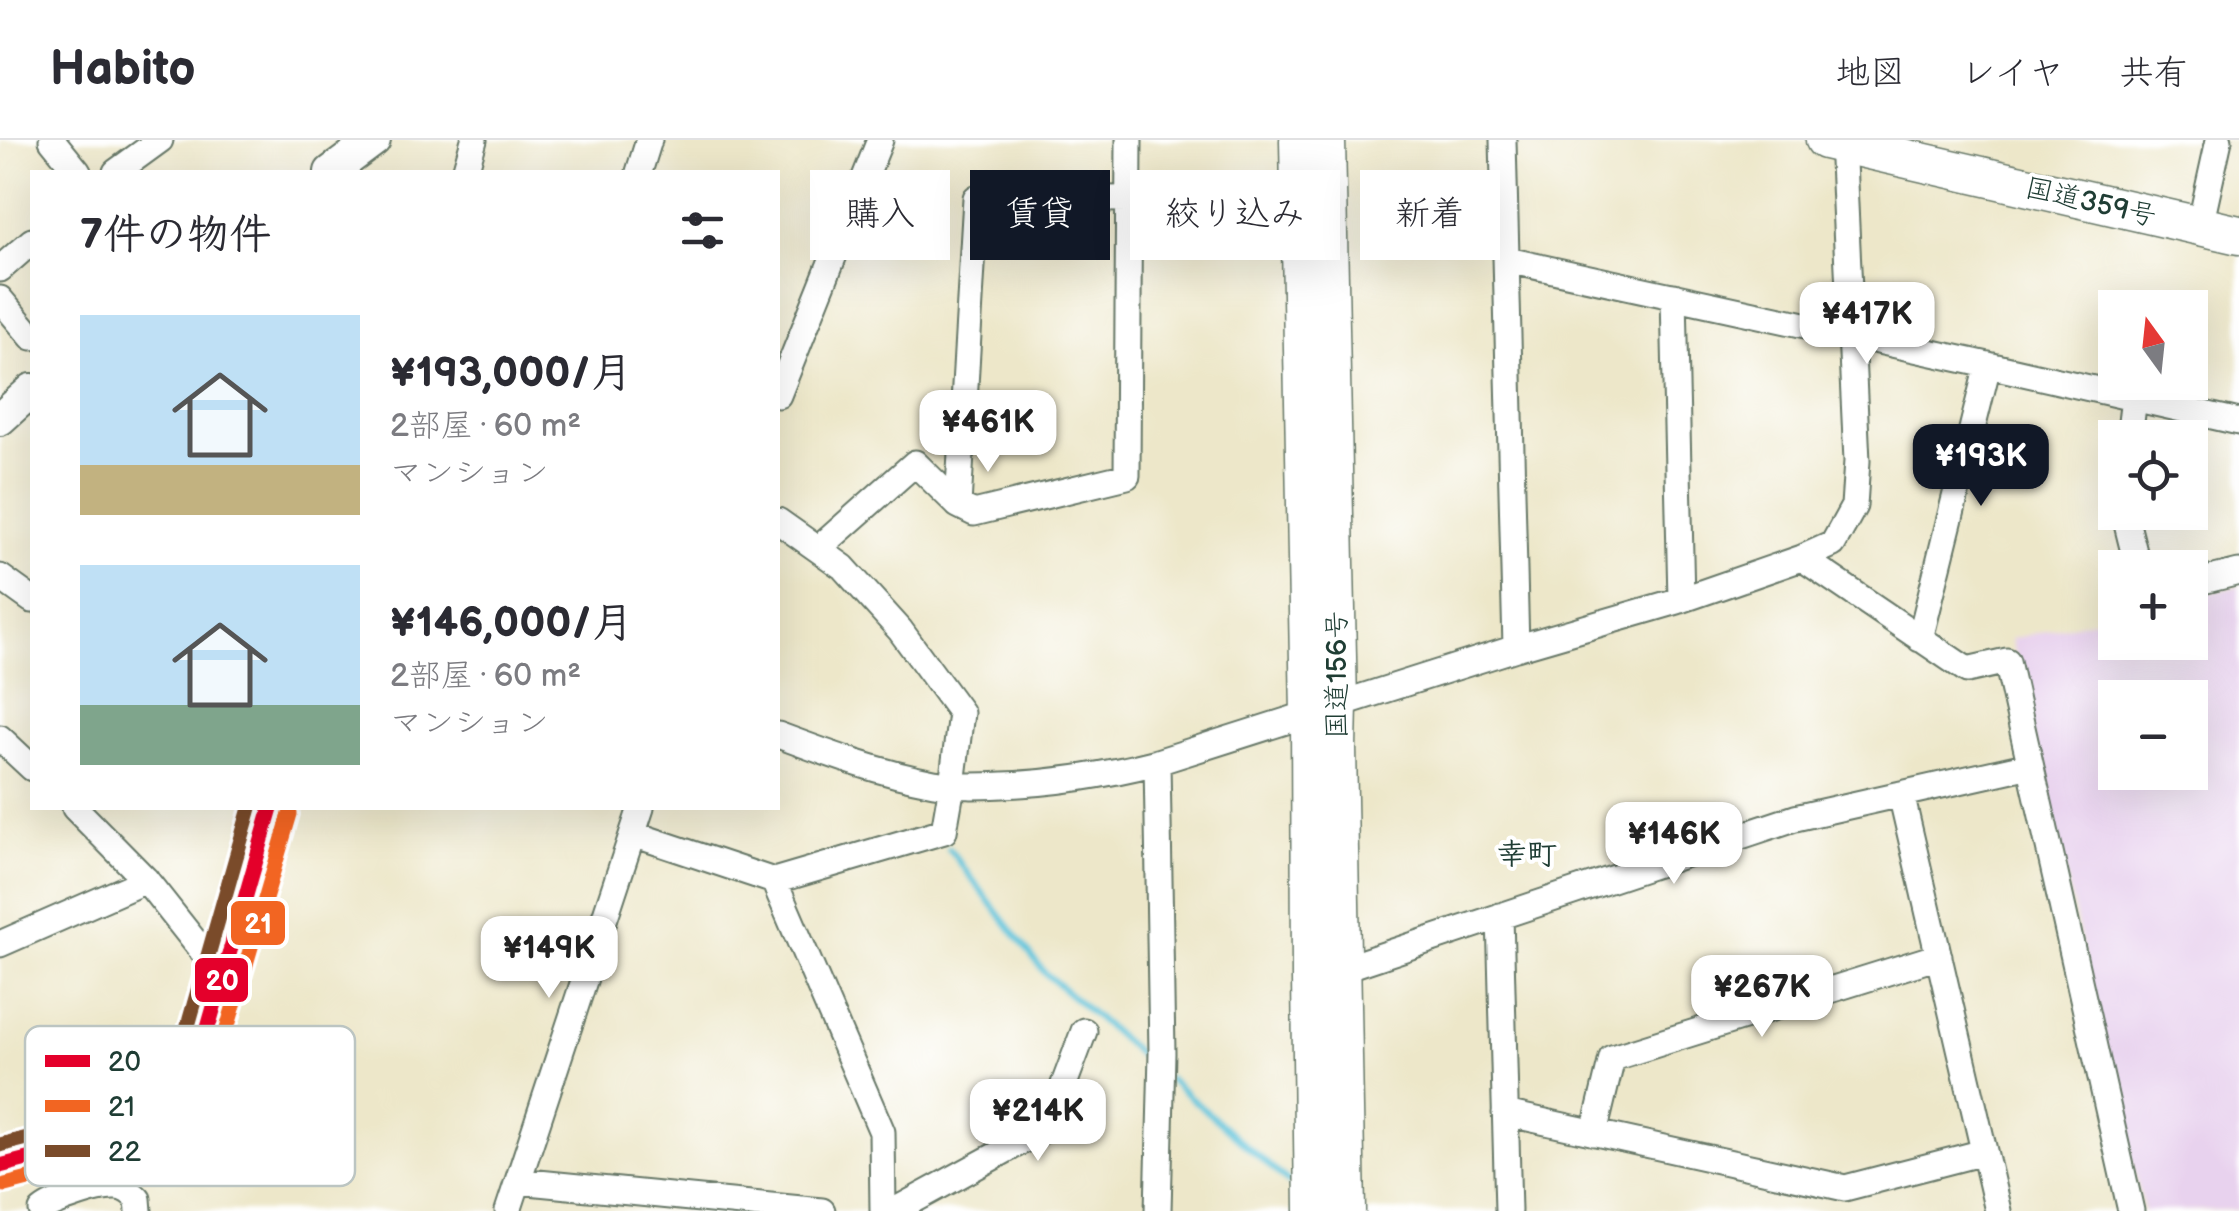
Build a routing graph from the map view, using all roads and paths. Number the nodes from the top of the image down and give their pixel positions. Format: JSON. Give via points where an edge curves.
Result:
{"nodes":[{"id":1,"x":52,"y":140,"type":"edge"},
{"id":2,"x":160,"y":140,"type":"edge"},
{"id":3,"x":374,"y":140,"type":"edge"},
{"id":4,"x":474,"y":140,"type":"edge"},
{"id":5,"x":649,"y":140,"type":"edge"},
{"id":6,"x":880,"y":140,"type":"edge"},
{"id":7,"x":1129,"y":140,"type":"edge"},
{"id":8,"x":1300,"y":140,"type":"edge"},
{"id":9,"x":1326,"y":140,"type":"edge"},
{"id":10,"x":1504,"y":140,"type":"edge"},
{"id":11,"x":2219,"y":140,"type":"edge"},
{"id":12,"x":1837,"y":141,"type":"edge"},
{"id":13,"x":76,"y":170,"type":"edge"},
{"id":14,"x":119,"y":170,"type":"edge"},
{"id":15,"x":334,"y":170,"type":"edge"},
{"id":16,"x":466,"y":170,"type":"edge"},
{"id":17,"x":640,"y":170,"type":"edge"},
{"id":18,"x":1129,"y":199,"type":"junction"},
{"id":19,"x":2200,"y":226,"type":"junction"},
{"id":20,"x":2239,"y":234,"type":"edge"},
{"id":21,"x":30,"y":243,"type":"edge"},
{"id":22,"x":1506,"y":260,"type":"junction"},
{"id":23,"x":0,"y":269,"type":"edge"},
{"id":24,"x":1674,"y":296,"type":"junction"},
{"id":25,"x":0,"y":299,"type":"edge"},
{"id":26,"x":30,"y":335,"type":"edge"},
{"id":27,"x":1850,"y":335,"type":"junction"},
{"id":28,"x":1988,"y":365,"type":"junction"},
{"id":29,"x":780,"y":390,"type":"edge"},
{"id":30,"x":2098,"y":390,"type":"edge"},
{"id":31,"x":30,"y":392,"type":"edge"},
{"id":32,"x":2143,"y":400,"type":"edge"},
{"id":33,"x":0,"y":419,"type":"edge"},
{"id":34,"x":2239,"y":422,"type":"edge"},
{"id":35,"x":958,"y":506,"type":"junction"},
{"id":36,"x":780,"y":522,"type":"edge"},
{"id":37,"x":818,"y":550,"type":"junction"},
{"id":38,"x":1802,"y":558,"type":"junction"},
{"id":39,"x":2239,"y":572,"type":"edge"},
{"id":40,"x":0,"y":577,"type":"edge"},
{"id":41,"x":2208,"y":580,"type":"edge"},
{"id":42,"x":30,"y":599,"type":"edge"},
{"id":43,"x":1681,"y":600,"type":"junction"},
{"id":44,"x":1920,"y":639,"type":"junction"},
{"id":45,"x":1516,"y":648,"type":"junction"},
{"id":46,"x":1324,"y":709,"type":"junction"},
{"id":47,"x":780,"y":736,"type":"edge"},
{"id":48,"x":0,"y":738,"type":"edge"},
{"id":49,"x":1157,"y":762,"type":"junction"},
{"id":50,"x":2030,"y":764,"type":"junction"},
{"id":51,"x":30,"y":766,"type":"edge"},
{"id":52,"x":952,"y":785,"type":"junction"},
{"id":53,"x":1902,"y":794,"type":"junction"},
{"id":54,"x":270,"y":810,"type":"edge"},
{"id":55,"x":640,"y":810,"type":"edge"},
{"id":56,"x":101,"y":817,"type":"edge"},
{"id":57,"x":633,"y":834,"type":"junction"},
{"id":58,"x":146,"y":880,"type":"junction"},
{"id":59,"x":774,"y":880,"type":"junction"},
{"id":60,"x":1500,"y":916,"type":"junction"},
{"id":61,"x":0,"y":944,"type":"edge"},
{"id":62,"x":1939,"y":956,"type":"junction"},
{"id":63,"x":1326,"y":974,"type":"junction"},
{"id":64,"x":222,"y":976,"type":"junction"},
{"id":65,"x":208,"y":1026,"type":"edge"},
{"id":66,"x":1084,"y":1031,"type":"dead end"},
{"id":67,"x":1505,"y":1113,"type":"junction"},
{"id":68,"x":1594,"y":1133,"type":"junction"},
{"id":69,"x":1984,"y":1152,"type":"junction"},
{"id":70,"x":25,"y":1160,"type":"edge"},
{"id":71,"x":0,"y":1166,"type":"edge"},
{"id":72,"x":518,"y":1180,"type":"junction"},
{"id":73,"x":1848,"y":1199,"type":"edge"},
{"id":74,"x":42,"y":1211,"type":"edge"},
{"id":75,"x":139,"y":1211,"type":"edge"},
{"id":76,"x":508,"y":1211,"type":"edge"},
{"id":77,"x":822,"y":1211,"type":"edge"},
{"id":78,"x":882,"y":1211,"type":"edge"},
{"id":79,"x":894,"y":1211,"type":"edge"},
{"id":80,"x":1158,"y":1211,"type":"edge"},
{"id":81,"x":1314,"y":1211,"type":"edge"},
{"id":82,"x":1346,"y":1211,"type":"edge"},
{"id":83,"x":1508,"y":1211,"type":"edge"},
{"id":84,"x":1998,"y":1211,"type":"edge"},
{"id":85,"x":2131,"y":1211,"type":"edge"}],
"edges":[{"from":1,"to":13,"type":"street"},
{"from":2,"to":14,"type":"street"},
{"from":3,"to":15,"type":"main road"},
{"from":4,"to":16,"type":"street"},
{"from":5,"to":17,"type":"street"},
{"from":6,"to":29,"type":"street"},
{"from":7,"to":18,"type":"street"},
{"from":8,"to":46,"type":"highway","name":"国道156号"},
{"from":9,"to":46,"type":"highway","name":"国道156号"},
{"from":10,"to":22,"type":"street"},
{"from":11,"to":19,"type":"street"},
{"from":12,"to":19,"type":"highway","name":"国道359号"},
{"from":12,"to":27,"type":"street"},
{"from":18,"to":35,"type":"street","via":[[1126,476],[974,513]]},
{"from":18,"to":35,"type":"street","via":[[976,198]]},
{"from":19,"to":20,"type":"highway","name":"国道359号"},
{"from":21,"to":23,"type":"street"},
{"from":22,"to":24,"type":"street"},
{"from":22,"to":45,"type":"street"},
{"from":24,"to":27,"type":"street"},
{"from":24,"to":43,"type":"street"},
{"from":25,"to":26,"type":"street"},
{"from":27,"to":28,"type":"street"},
{"from":27,"to":38,"type":"street","via":[[1854,506],[1833,544]]},
{"from":28,"to":30,"type":"street"},
{"from":28,"to":44,"type":"street"},
{"from":31,"to":33,"type":"main road"},
{"from":32,"to":34,"type":"street"},
{"from":35,"to":37,"type":"street","via":[[915,463]]},
{"from":36,"to":37,"type":"street"},
{"from":37,"to":52,"type":"street","via":[[900,630],[960,714]]},
{"from":38,"to":43,"type":"street"},
{"from":38,"to":44,"type":"street"},
{"from":39,"to":41,"type":"street"},
{"from":40,"to":42,"type":"street"},
{"from":43,"to":45,"type":"street"},
{"from":44,"to":50,"type":"street","via":[[1967,670],[2007,661]]},
{"from":45,"to":46,"type":"street"},
{"from":46,"to":49,"type":"street"},
{"from":46,"to":63,"type":"highway","name":"国道156号"},
{"from":47,"to":52,"type":"street","via":[[879,770]]},
{"from":48,"to":51,"type":"street"},
{"from":49,"to":52,"type":"street","via":[[1045,784]]},
{"from":49,"to":80,"type":"street"},
{"from":50,"to":53,"type":"street"},
{"from":50,"to":85,"type":"street"},
{"from":52,"to":59,"type":"street","via":[[944,832]]},
{"from":53,"to":60,"type":"street","via":[[1796,818]]},
{"from":53,"to":62,"type":"street"},
{"from":54,"to":64,"type":"street"},
{"from":55,"to":57,"type":"street"},
{"from":56,"to":58,"type":"street"},
{"from":57,"to":59,"type":"street"},
{"from":57,"to":72,"type":"street"},
{"from":58,"to":61,"type":"street"},
{"from":58,"to":64,"type":"street"},
{"from":59,"to":78,"type":"street","via":[[882,1132]]},
{"from":60,"to":63,"type":"street"},
{"from":60,"to":67,"type":"street"},
{"from":62,"to":68,"type":"street","via":[[1612,1058]]},
{"from":62,"to":69,"type":"street"},
{"from":63,"to":81,"type":"highway","name":"国道156号"},
{"from":63,"to":82,"type":"highway","name":"国道156号"},
{"from":64,"to":65,"type":"street"},
{"from":66,"to":79,"type":"street","via":[[1048,1127]]},
{"from":67,"to":68,"type":"street"},
{"from":67,"to":83,"type":"street"},
{"from":68,"to":73,"type":"street"},
{"from":69,"to":73,"type":"street"},
{"from":69,"to":84,"type":"street"},
{"from":70,"to":71,"type":"street"},
{"from":72,"to":76,"type":"street"},
{"from":72,"to":77,"type":"street"},
{"from":74,"to":75,"type":"street","via":[[115,1186],[138,1199]]}]}
